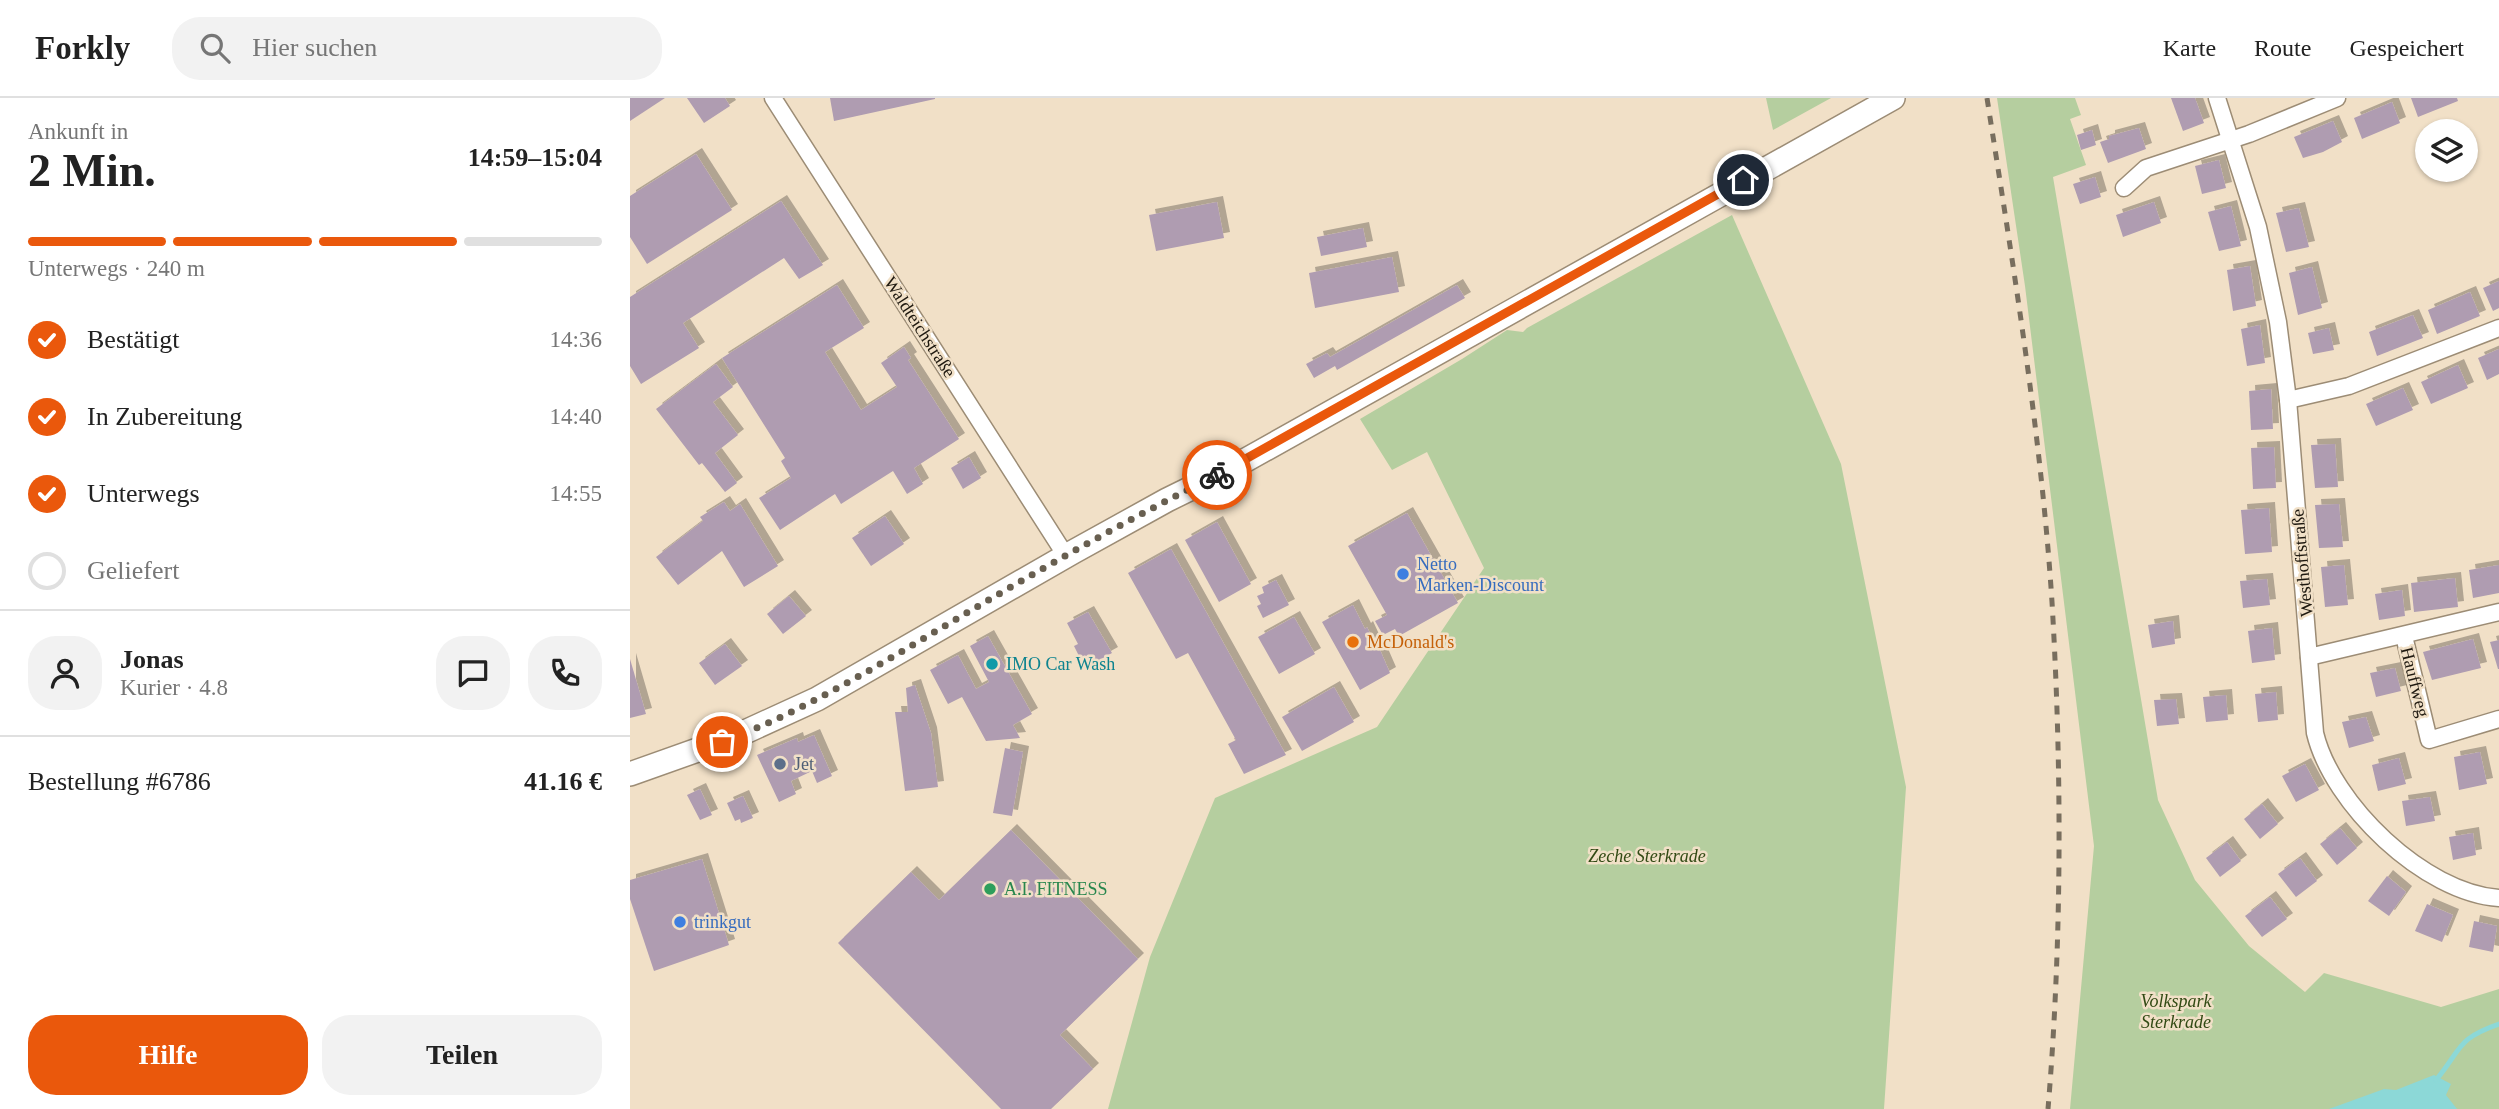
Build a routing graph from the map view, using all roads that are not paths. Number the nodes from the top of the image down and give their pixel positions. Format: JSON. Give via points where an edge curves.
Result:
{"nodes":[{"id":1,"x":773,"y":98,"type":"edge"},
{"id":2,"x":1893,"y":98,"type":"edge"},
{"id":3,"x":2217,"y":98,"type":"edge"},
{"id":4,"x":2337,"y":98,"type":"edge"},
{"id":5,"x":2232,"y":140,"type":"junction"},
{"id":6,"x":2124,"y":188,"type":"dead end"},
{"id":7,"x":2499,"y":328,"type":"edge"},
{"id":8,"x":2288,"y":400,"type":"junction"},
{"id":9,"x":1066,"y":556,"type":"junction"},
{"id":10,"x":2499,"y":612,"type":"edge"},
{"id":11,"x":2404,"y":636,"type":"junction"},
{"id":12,"x":2309,"y":657,"type":"junction"},
{"id":13,"x":2499,"y":719,"type":"edge"},
{"id":14,"x":630,"y":774,"type":"edge"},
{"id":15,"x":2499,"y":898,"type":"edge"}],
"edges":[{"from":1,"to":9,"type":"street","name":"Waldteichstraße"},
{"from":2,"to":9,"type":"main road"},
{"from":3,"to":5,"type":"street","name":"Westhoffstraße"},
{"from":4,"to":5,"type":"street"},
{"from":5,"to":6,"type":"street","via":[[2146,168]]},
{"from":5,"to":8,"type":"street","name":"Westhoffstraße","via":[[2272,291]]},
{"from":7,"to":8,"type":"street","via":[[2349,386]]},
{"from":8,"to":12,"type":"street","name":"Westhoffstraße"},
{"from":9,"to":14,"type":"main road","via":[[817,699],[734,737]]},
{"from":10,"to":11,"type":"street","name":"Hauffweg"},
{"from":11,"to":12,"type":"street","name":"Hauffweg"},
{"from":11,"to":13,"type":"street","name":"Hauffweg","via":[[2429,740]]},
{"from":12,"to":15,"type":"street","name":"Westhoffstraße","via":[[2318,746],[2349,802],[2407,859],[2439,881],[2482,897]]}]}
